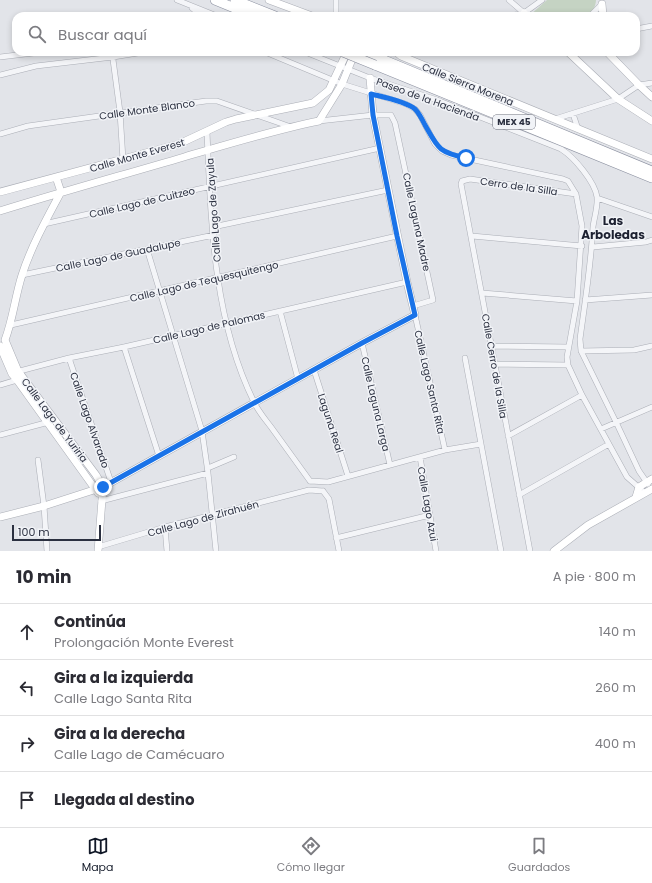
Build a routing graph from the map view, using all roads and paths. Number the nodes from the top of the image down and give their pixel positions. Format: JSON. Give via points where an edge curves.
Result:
{"nodes":[{"id":1,"x":177,"y":0,"type":"edge"},
{"id":2,"x":215,"y":0,"type":"edge"},
{"id":3,"x":235,"y":0,"type":"edge"},
{"id":4,"x":269,"y":0,"type":"edge"},
{"id":5,"x":336,"y":0,"type":"edge"},
{"id":6,"x":509,"y":0,"type":"edge"},
{"id":7,"x":541,"y":0,"type":"edge"},
{"id":8,"x":601,"y":1,"type":"edge"},
{"id":9,"x":186,"y":4,"type":"junction"},
{"id":10,"x":197,"y":12,"type":"edge"},
{"id":11,"x":207,"y":12,"type":"edge"},
{"id":12,"x":244,"y":12,"type":"edge"},
{"id":13,"x":265,"y":12,"type":"edge"},
{"id":14,"x":301,"y":12,"type":"edge"},
{"id":15,"x":336,"y":12,"type":"edge"},
{"id":16,"x":523,"y":12,"type":"edge"},
{"id":17,"x":529,"y":12,"type":"edge"},
{"id":18,"x":593,"y":12,"type":"edge"},
{"id":19,"x":602,"y":12,"type":"edge"},
{"id":20,"x":652,"y":26,"type":"edge"},
{"id":21,"x":640,"y":28,"type":"edge"},
{"id":22,"x":12,"y":56,"type":"edge"},
{"id":23,"x":105,"y":56,"type":"edge"},
{"id":24,"x":112,"y":56,"type":"edge"},
{"id":25,"x":275,"y":56,"type":"edge"},
{"id":26,"x":315,"y":56,"type":"edge"},
{"id":27,"x":346,"y":56,"type":"edge"},
{"id":28,"x":352,"y":56,"type":"edge"},
{"id":29,"x":358,"y":56,"type":"edge"},
{"id":30,"x":370,"y":56,"type":"edge"},
{"id":31,"x":401,"y":56,"type":"edge"},
{"id":32,"x":572,"y":56,"type":"edge"},
{"id":33,"x":611,"y":56,"type":"edge"},
{"id":34,"x":0,"y":57,"type":"edge"},
{"id":35,"x":377,"y":61,"type":"junction"},
{"id":36,"x":344,"y":68,"type":"junction"},
{"id":37,"x":0,"y":75,"type":"edge"},
{"id":38,"x":370,"y":78,"type":"junction"},
{"id":39,"x":334,"y":81,"type":"junction"},
{"id":40,"x":652,"y":83,"type":"edge"},
{"id":41,"x":342,"y":84,"type":"junction"},
{"id":42,"x":639,"y":85,"type":"junction"},
{"id":43,"x":371,"y":94,"type":"junction"},
{"id":44,"x":652,"y":97,"type":"edge"},
{"id":45,"x":618,"y":99,"type":"junction"},
{"id":46,"x":120,"y":112,"type":"junction"},
{"id":47,"x":573,"y":114,"type":"junction"},
{"id":48,"x":258,"y":115,"type":"junction"},
{"id":49,"x":373,"y":115,"type":"junction"},
{"id":50,"x":555,"y":119,"type":"junction"},
{"id":51,"x":319,"y":121,"type":"junction"},
{"id":52,"x":652,"y":121,"type":"edge"},
{"id":53,"x":395,"y":122,"type":"joint"},
{"id":54,"x":291,"y":127,"type":"junction"},
{"id":55,"x":578,"y":128,"type":"junction"},
{"id":56,"x":207,"y":132,"type":"junction"},
{"id":57,"x":0,"y":134,"type":"edge"},
{"id":58,"x":380,"y":148,"type":"junction"},
{"id":59,"x":208,"y":150,"type":"junction"},
{"id":60,"x":652,"y":159,"type":"edge"},
{"id":61,"x":123,"y":160,"type":"junction"},
{"id":62,"x":652,"y":171,"type":"edge"},
{"id":63,"x":56,"y":177,"type":"junction"},
{"id":64,"x":652,"y":178,"type":"edge"},
{"id":65,"x":462,"y":181,"type":"joint"},
{"id":66,"x":210,"y":186,"type":"junction"},
{"id":67,"x":388,"y":190,"type":"junction"},
{"id":68,"x":0,"y":192,"type":"edge"},
{"id":69,"x":61,"y":192,"type":"junction"},
{"id":70,"x":576,"y":194,"type":"junction"},
{"id":71,"x":597,"y":198,"type":"junction"},
{"id":72,"x":0,"y":212,"type":"edge"},
{"id":73,"x":652,"y":217,"type":"edge"},
{"id":74,"x":44,"y":224,"type":"junction"},
{"id":75,"x":582,"y":226,"type":"junction"},
{"id":76,"x":594,"y":226,"type":"junction"},
{"id":77,"x":213,"y":228,"type":"junction"},
{"id":78,"x":214,"y":235,"type":"junction"},
{"id":79,"x":397,"y":236,"type":"junction"},
{"id":80,"x":472,"y":236,"type":"junction"},
{"id":81,"x":652,"y":240,"type":"edge"},
{"id":82,"x":582,"y":246,"type":"junction"},
{"id":83,"x":593,"y":247,"type":"junction"},
{"id":84,"x":147,"y":249,"type":"junction"},
{"id":85,"x":22,"y":275,"type":"junction"},
{"id":86,"x":218,"y":278,"type":"junction"},
{"id":87,"x":407,"y":282,"type":"junction"},
{"id":88,"x":159,"y":291,"type":"junction"},
{"id":89,"x":482,"y":293,"type":"junction"},
{"id":90,"x":652,"y":294,"type":"edge"},
{"id":91,"x":585,"y":300,"type":"junction"},
{"id":92,"x":577,"y":301,"type":"junction"},
{"id":93,"x":412,"y":306,"type":"junction"},
{"id":94,"x":280,"y":311,"type":"junction"},
{"id":95,"x":415,"y":315,"type":"junction"},
{"id":96,"x":226,"y":323,"type":"junction"},
{"id":97,"x":10,"y":325,"type":"junction"},
{"id":98,"x":173,"y":336,"type":"junction"},
{"id":99,"x":2,"y":342,"type":"edge"},
{"id":100,"x":362,"y":343,"type":"junction"},
{"id":101,"x":492,"y":346,"type":"junction"},
{"id":102,"x":652,"y":346,"type":"edge"},
{"id":103,"x":124,"y":347,"type":"junction"},
{"id":104,"x":568,"y":347,"type":"junction"},
{"id":105,"x":581,"y":351,"type":"junction"},
{"id":106,"x":69,"y":358,"type":"junction"},
{"id":107,"x":465,"y":358,"type":"dead end"},
{"id":108,"x":495,"y":364,"type":"junction"},
{"id":109,"x":568,"y":366,"type":"junction"},
{"id":110,"x":314,"y":370,"type":"junction"},
{"id":111,"x":15,"y":372,"type":"junction"},
{"id":112,"x":298,"y":379,"type":"junction"},
{"id":113,"x":17,"y":380,"type":"junction"},
{"id":114,"x":0,"y":385,"type":"edge"},
{"id":115,"x":582,"y":395,"type":"junction"},
{"id":116,"x":254,"y":404,"type":"junction"},
{"id":117,"x":652,"y":407,"type":"edge"},
{"id":118,"x":54,"y":418,"type":"junction"},
{"id":119,"x":616,"y":422,"type":"junction"},
{"id":120,"x":48,"y":423,"type":"junction"},
{"id":121,"x":601,"y":429,"type":"junction"},
{"id":122,"x":202,"y":431,"type":"junction"},
{"id":123,"x":0,"y":436,"type":"edge"},
{"id":124,"x":508,"y":436,"type":"junction"},
{"id":125,"x":481,"y":444,"type":"junction"},
{"id":126,"x":609,"y":444,"type":"junction"},
{"id":127,"x":445,"y":450,"type":"junction"},
{"id":128,"x":159,"y":456,"type":"junction"},
{"id":129,"x":234,"y":457,"type":"dead end"},
{"id":130,"x":420,"y":457,"type":"junction"},
{"id":131,"x":38,"y":460,"type":"dead end"},
{"id":132,"x":390,"y":465,"type":"junction"},
{"id":133,"x":208,"y":471,"type":"junction"},
{"id":134,"x":348,"y":476,"type":"junction"},
{"id":135,"x":649,"y":480,"type":"edge"},
{"id":136,"x":310,"y":481,"type":"junction"},
{"id":137,"x":111,"y":482,"type":"junction"},
{"id":138,"x":328,"y":482,"type":"junction"},
{"id":139,"x":99,"y":488,"type":"junction"},
{"id":140,"x":652,"y":489,"type":"edge"},
{"id":141,"x":309,"y":490,"type":"junction"},
{"id":142,"x":642,"y":490,"type":"junction"},
{"id":143,"x":323,"y":491,"type":"junction"},
{"id":144,"x":519,"y":495,"type":"junction"},
{"id":145,"x":101,"y":500,"type":"junction"},
{"id":146,"x":44,"y":506,"type":"junction"},
{"id":147,"x":212,"y":515,"type":"junction"},
{"id":148,"x":430,"y":515,"type":"junction"},
{"id":149,"x":0,"y":517,"type":"edge"},
{"id":150,"x":165,"y":527,"type":"junction"},
{"id":151,"x":336,"y":538,"type":"junction"},
{"id":152,"x":98,"y":549,"type":"edge"},
{"id":153,"x":47,"y":551,"type":"edge"},
{"id":154,"x":167,"y":551,"type":"edge"},
{"id":155,"x":216,"y":551,"type":"edge"},
{"id":156,"x":339,"y":551,"type":"edge"},
{"id":157,"x":436,"y":551,"type":"edge"},
{"id":158,"x":502,"y":551,"type":"edge"},
{"id":159,"x":530,"y":551,"type":"edge"},
{"id":160,"x":554,"y":551,"type":"edge"}],
"edges":[{"from":1,"to":9,"type":"street"},
{"from":2,"to":12,"type":"highway"},
{"from":3,"to":13,"type":"highway"},
{"from":4,"to":14,"type":"street"},
{"from":5,"to":15,"type":"street"},
{"from":6,"to":16,"type":"street"},
{"from":7,"to":17,"type":"street"},
{"from":8,"to":18,"type":"street"},
{"from":8,"to":19,"type":"street"},
{"from":9,"to":10,"type":"street"},
{"from":9,"to":11,"type":"street"},
{"from":20,"to":21,"type":"street"},
{"from":22,"to":34,"type":"street"},
{"from":23,"to":37,"type":"street","via":[[36,66]]},
{"from":24,"to":46,"type":"street"},
{"from":25,"to":39,"type":"street"},
{"from":26,"to":36,"type":"street","name":"Paseo de la Hacienda"},
{"from":27,"to":36,"type":"street","name":"Calle Monte Everest"},
{"from":28,"to":36,"type":"street","name":"Calle Monte Everest"},
{"from":29,"to":35,"type":"highway","number":"MEX 45","bridge":true},
{"from":30,"to":35,"type":"highway","number":"MEX 45"},
{"from":31,"to":50,"type":"street","name":"Calle Sierra Morena"},
{"from":32,"to":45,"type":"street"},
{"from":33,"to":42,"type":"street"},
{"from":35,"to":62,"type":"highway","number":"MEX 45"},
{"from":35,"to":64,"type":"highway","number":"MEX 45"},
{"from":36,"to":38,"type":"street","name":"Paseo de la Hacienda"},
{"from":36,"to":39,"type":"street","name":"Calle Monte Everest"},
{"from":36,"to":41,"type":"street","name":"Calle Monte Everest"},
{"from":38,"to":43,"type":"street","name":"Calle Lago Santa Rita"},
{"from":38,"to":71,"type":"street","name":"Paseo de la Hacienda","via":[[437,100],[561,149],[575,160],[592,185]]},
{"from":39,"to":41,"type":"street"},
{"from":39,"to":48,"type":"street","name":"Calle Monte Everest","via":[[329,90],[313,102]]},
{"from":40,"to":42,"type":"street"},
{"from":41,"to":43,"type":"street"},
{"from":41,"to":51,"type":"street","name":"Calle Monte Everest"},
{"from":42,"to":44,"type":"street"},
{"from":42,"to":45,"type":"street"},
{"from":43,"to":49,"type":"street","name":"Calle Lago Santa Rita"},
{"from":43,"to":70,"type":"street","via":[[415,109],[435,144],[442,151],[563,179],[568,181]]},
{"from":45,"to":47,"type":"street"},
{"from":45,"to":52,"type":"street"},
{"from":46,"to":48,"type":"street","name":"Calle Monte Blanco","via":[[206,100],[218,101]]},
{"from":46,"to":57,"type":"street","name":"Calle Monte Blanco","via":[[28,126]]},
{"from":46,"to":61,"type":"street"},
{"from":47,"to":50,"type":"street"},
{"from":47,"to":55,"type":"street"},
{"from":48,"to":54,"type":"street","name":"Calle Monte Blanco"},
{"from":48,"to":56,"type":"street","name":"Calle Monte Everest","via":[[226,122]]},
{"from":49,"to":51,"type":"street","name":"Calle Monte Everest"},
{"from":49,"to":53,"type":"street","name":"Calle Monte Everest","via":[[391,115]]},
{"from":49,"to":58,"type":"street","name":"Calle Lago Santa Rita"},
{"from":50,"to":55,"type":"street","name":"Calle Sierra Morena"},
{"from":51,"to":54,"type":"street","name":"Calle Monte Everest"},
{"from":53,"to":93,"type":"street","name":"Calle Laguna Madre","via":[[433,300]]},
{"from":54,"to":59,"type":"street","name":"Calle Monte Everest"},
{"from":55,"to":60,"type":"street","name":"Calle Sierra Morena"},
{"from":56,"to":59,"type":"street","name":"Calle Lago de Zayula"},
{"from":56,"to":61,"type":"street","name":"Calle Monte Everest","via":[[179,144]]},
{"from":58,"to":66,"type":"street","name":"Calle Lago de Cuitzeo"},
{"from":58,"to":67,"type":"street","name":"Calle Lago Santa Rita"},
{"from":59,"to":66,"type":"street","name":"Calle Lago de Zayula"},
{"from":59,"to":69,"type":"street","name":"Calle Monte Everest"},
{"from":61,"to":63,"type":"street","name":"Calle Monte Everest"},
{"from":63,"to":68,"type":"street","name":"Calle Monte Everest"},
{"from":63,"to":69,"type":"street"},
{"from":65,"to":70,"type":"street","name":"Cerro de la Silla","via":[[470,179]]},
{"from":65,"to":80,"type":"street","name":"Calle Cerro de la Silla","via":[[461,187]]},
{"from":66,"to":74,"type":"street","name":"Calle Lago de Cuitzeo"},
{"from":66,"to":77,"type":"street","name":"Calle Lago de Zayula"},
{"from":67,"to":77,"type":"street"},
{"from":67,"to":79,"type":"street","name":"Calle Lago Santa Rita"},
{"from":69,"to":72,"type":"street","name":"Calle Monte Everest"},
{"from":69,"to":74,"type":"street"},
{"from":70,"to":75,"type":"street"},
{"from":71,"to":73,"type":"street"},
{"from":71,"to":76,"type":"street"},
{"from":74,"to":85,"type":"street"},
{"from":75,"to":76,"type":"street"},
{"from":75,"to":82,"type":"street"},
{"from":76,"to":83,"type":"street"},
{"from":77,"to":78,"type":"street","name":"Calle Lago de Zayula"},
{"from":78,"to":84,"type":"street","name":"Calle Lago de Guadalupe"},
{"from":78,"to":86,"type":"street","name":"Calle Lago de Zayula"},
{"from":79,"to":86,"type":"street","name":"Calle Lago de Tequesquitengo"},
{"from":79,"to":87,"type":"street","name":"Calle Lago Santa Rita"},
{"from":80,"to":82,"type":"street"},
{"from":80,"to":89,"type":"street","name":"Calle Cerro de la Silla"},
{"from":81,"to":83,"type":"street"},
{"from":82,"to":92,"type":"street"},
{"from":83,"to":91,"type":"street"},
{"from":84,"to":85,"type":"street","name":"Calle Lago de Guadalupe"},
{"from":84,"to":88,"type":"street"},
{"from":85,"to":97,"type":"street"},
{"from":86,"to":88,"type":"street","name":"Calle Lago de Tequesquitengo"},
{"from":86,"to":96,"type":"street","name":"Calle Lago de Zayula"},
{"from":87,"to":93,"type":"street","name":"Calle Lago Santa Rita"},
{"from":87,"to":94,"type":"street","name":"Calle Lago de Palomas"},
{"from":88,"to":97,"type":"street","name":"Calle Lago de Tequesquitengo"},
{"from":88,"to":98,"type":"street"},
{"from":89,"to":92,"type":"street"},
{"from":89,"to":101,"type":"street","name":"Calle Cerro de la Silla"},
{"from":90,"to":91,"type":"street"},
{"from":91,"to":105,"type":"street"},
{"from":92,"to":104,"type":"street"},
{"from":93,"to":95,"type":"street","name":"Calle Lago Santa Rita"},
{"from":94,"to":96,"type":"street","name":"Calle Lago de Palomas"},
{"from":94,"to":112,"type":"street"},
{"from":95,"to":100,"type":"street"},
{"from":95,"to":127,"type":"street","name":"Calle Lago Santa Rita"},
{"from":96,"to":98,"type":"street","name":"Calle Lago de Palomas"},
{"from":96,"to":116,"type":"street","name":"Calle Lago de Zayula","via":[[238,367]]},
{"from":97,"to":99,"type":"street"},
{"from":98,"to":103,"type":"street","name":"Calle Lago de Palomas"},
{"from":98,"to":122,"type":"street"},
{"from":99,"to":111,"type":"street","name":"Calle Lago de Yuriria"},
{"from":100,"to":110,"type":"street"},
{"from":100,"to":132,"type":"street","name":"Calle Laguna Larga"},
{"from":101,"to":104,"type":"street"},
{"from":101,"to":108,"type":"street","name":"Calle Cerro de la Silla"},
{"from":102,"to":105,"type":"street","via":[[634,350]]},
{"from":103,"to":106,"type":"street","name":"Calle Lago de Palomas"},
{"from":103,"to":128,"type":"street"},
{"from":104,"to":109,"type":"street"},
{"from":105,"to":119,"type":"street"},
{"from":106,"to":111,"type":"street","name":"Calle Lago de Palomas"},
{"from":106,"to":137,"type":"street","name":"Calle Lago Alvarado"},
{"from":107,"to":125,"type":"street"},
{"from":108,"to":109,"type":"street"},
{"from":108,"to":124,"type":"street","name":"Calle Cerro de la Silla"},
{"from":109,"to":115,"type":"street"},
{"from":110,"to":112,"type":"street"},
{"from":110,"to":134,"type":"street","name":"Laguna Real"},
{"from":111,"to":113,"type":"street","name":"Calle Lago de Yuriria"},
{"from":111,"to":118,"type":"street","name":"Calle Lago de Yuriria"},
{"from":112,"to":116,"type":"street"},
{"from":113,"to":114,"type":"street"},
{"from":113,"to":120,"type":"street","name":"Calle Lago de Yuriria"},
{"from":115,"to":121,"type":"street"},
{"from":115,"to":124,"type":"street"},
{"from":116,"to":122,"type":"street"},
{"from":116,"to":136,"type":"street","name":"Calle Lago de Zayula"},
{"from":117,"to":119,"type":"street"},
{"from":118,"to":120,"type":"street"},
{"from":118,"to":139,"type":"street","name":"Calle Lago de Yuriria","via":[[96,475]]},
{"from":119,"to":121,"type":"street"},
{"from":119,"to":135,"type":"street","via":[[639,471]]},
{"from":120,"to":123,"type":"street"},
{"from":120,"to":139,"type":"street","name":"Calle Lago de Yuriria"},
{"from":121,"to":126,"type":"street"},
{"from":122,"to":128,"type":"street"},
{"from":122,"to":133,"type":"street"},
{"from":124,"to":144,"type":"street","name":"Calle Cerro de la Silla"},
{"from":125,"to":127,"type":"street"},
{"from":125,"to":158,"type":"street"},
{"from":126,"to":142,"type":"street","via":[[627,477]]},
{"from":126,"to":144,"type":"street"},
{"from":127,"to":130,"type":"street"},
{"from":128,"to":137,"type":"street"},
{"from":129,"to":133,"type":"street"},
{"from":130,"to":132,"type":"street"},
{"from":130,"to":148,"type":"street","name":"Calle Lago Azui"},
{"from":131,"to":146,"type":"street"},
{"from":132,"to":134,"type":"street"},
{"from":133,"to":145,"type":"street"},
{"from":133,"to":147,"type":"street"},
{"from":134,"to":138,"type":"street"},
{"from":135,"to":140,"type":"street"},
{"from":135,"to":142,"type":"street"},
{"from":136,"to":138,"type":"street"},
{"from":136,"to":141,"type":"street"},
{"from":137,"to":139,"type":"street"},
{"from":138,"to":143,"type":"street"},
{"from":139,"to":145,"type":"street","name":"Calle Lago de Yuriria"},
{"from":139,"to":146,"type":"street"},
{"from":140,"to":142,"type":"street"},
{"from":141,"to":143,"type":"street","name":"Calle Lago de Zirahuén"},
{"from":141,"to":147,"type":"street","name":"Calle Lago de Zirahuén"},
{"from":142,"to":160,"type":"street","via":[[636,497],[588,525]]},
{"from":143,"to":151,"type":"street","via":[[329,499]]},
{"from":144,"to":159,"type":"street","name":"Calle Cerro de la Silla"},
{"from":145,"to":152,"type":"street"},
{"from":146,"to":149,"type":"street"},
{"from":146,"to":153,"type":"street"},
{"from":147,"to":150,"type":"street","name":"Calle Lago de Zirahuén"},
{"from":147,"to":155,"type":"street"},
{"from":148,"to":151,"type":"street"},
{"from":148,"to":157,"type":"street","name":"Calle Lago Azui"},
{"from":150,"to":152,"type":"street","name":"Calle Lago de Zirahuén"},
{"from":150,"to":154,"type":"street"},
{"from":151,"to":156,"type":"street"}]}
